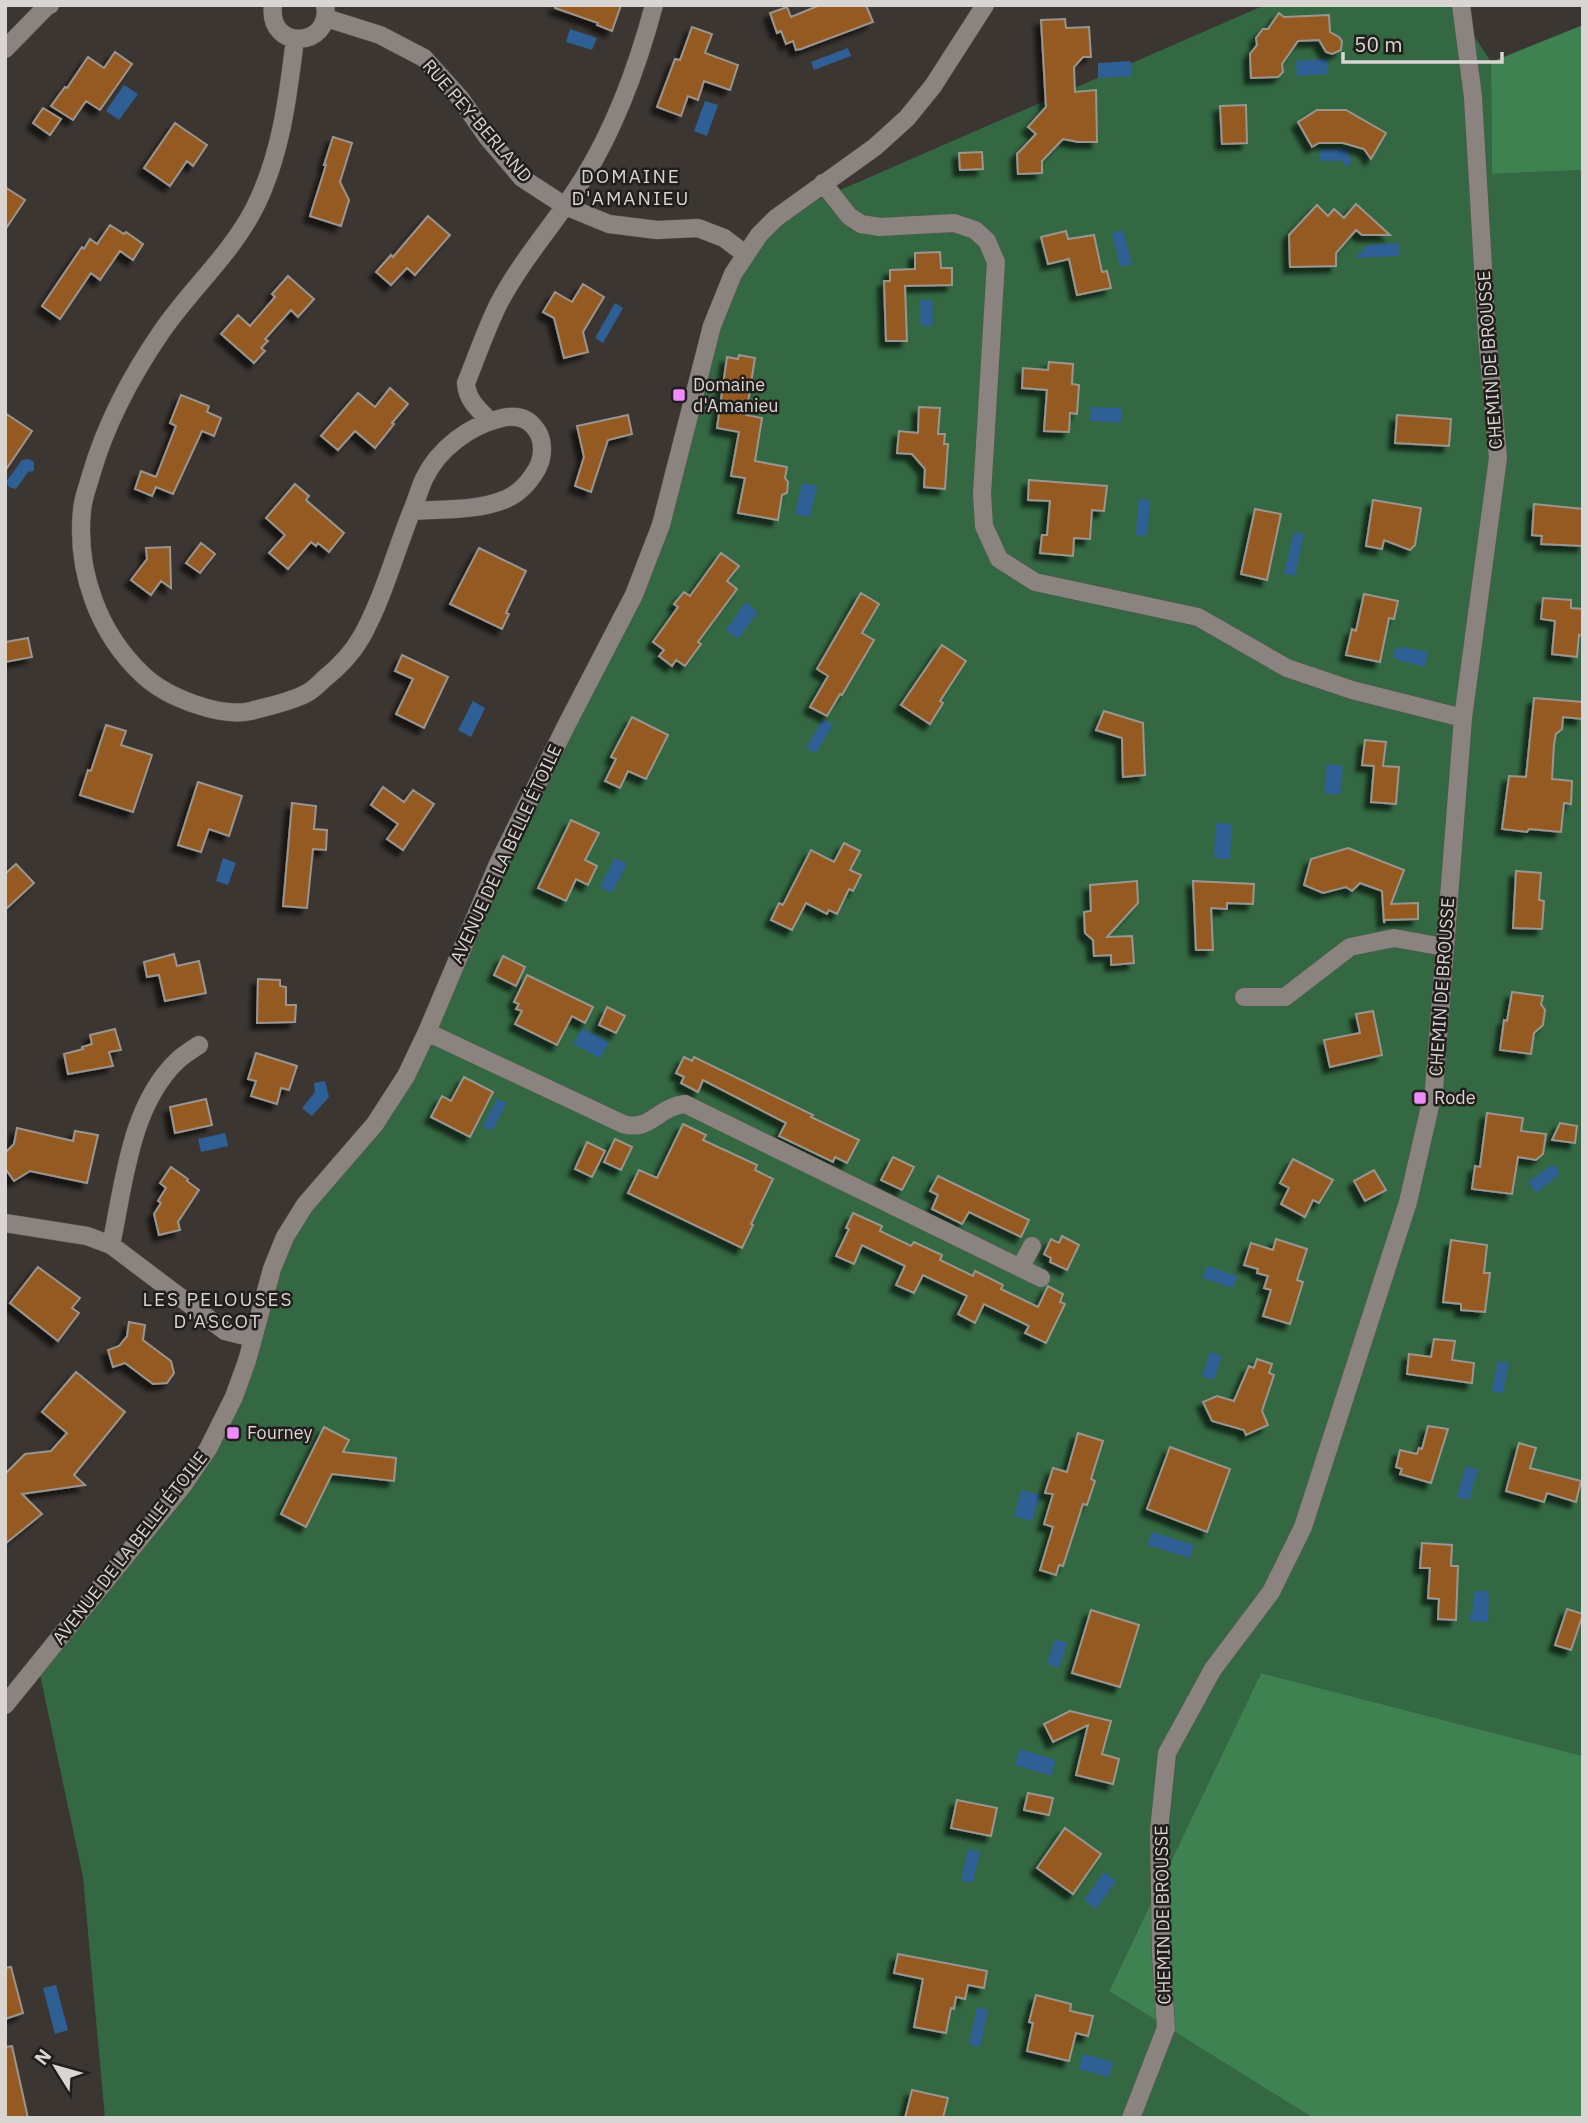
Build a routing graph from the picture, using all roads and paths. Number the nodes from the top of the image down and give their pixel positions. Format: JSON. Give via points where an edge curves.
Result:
{"nodes":[{"id":1,"x":654,"y":5,"type":"edge"},
{"id":2,"x":985,"y":5,"type":"edge"},
{"id":3,"x":1461,"y":5,"type":"edge"},
{"id":4,"x":48,"y":6,"type":"edge"},
{"id":5,"x":270,"y":6,"type":"edge"},
{"id":6,"x":326,"y":12,"type":"edge"},
{"id":7,"x":295,"y":39,"type":"junction"},
{"id":8,"x":5,"y":49,"type":"edge"},
{"id":9,"x":823,"y":183,"type":"junction"},
{"id":10,"x":565,"y":206,"type":"junction"},
{"id":11,"x":745,"y":254,"type":"junction"},
{"id":12,"x":491,"y":421,"type":"junction"},
{"id":13,"x":412,"y":511,"type":"junction"},
{"id":14,"x":1464,"y":718,"type":"junction"},
{"id":15,"x":1444,"y":947,"type":"junction"},
{"id":16,"x":1244,"y":997,"type":"dead end"},
{"id":17,"x":427,"y":1032,"type":"junction"},
{"id":18,"x":198,"y":1045,"type":"dead end"},
{"id":19,"x":5,"y":1223,"type":"edge"},
{"id":20,"x":111,"y":1245,"type":"junction"},
{"id":21,"x":1032,"y":1246,"type":"dead end"},
{"id":22,"x":1020,"y":1268,"type":"junction"},
{"id":23,"x":1041,"y":1278,"type":"dead end"},
{"id":24,"x":253,"y":1338,"type":"junction"},
{"id":25,"x":5,"y":1705,"type":"edge"},
{"id":26,"x":1131,"y":2118,"type":"edge"}],
"edges":[{"from":1,"to":10,"type":"street","via":[[617,115]]},
{"from":2,"to":9,"type":"street","name":"AVENUE DE LA BELLE ÉTOILE","via":[[907,118]]},
{"from":3,"to":14,"type":"street","name":"CHEMIN DE BROUSSE","via":[[1473,97],[1498,458]]},
{"from":4,"to":8,"type":"street"},
{"from":5,"to":7,"type":"street","via":[[275,24]]},
{"from":6,"to":7,"type":"street","via":[[318,32]]},
{"from":6,"to":10,"type":"street","name":"RUE PEY-BERLAND","via":[[424,58],[522,177]]},
{"from":7,"to":13,"type":"street","via":[[286,111],[268,178],[254,209],[218,263],[164,328],[110,421],[82,507],[84,570],[104,625],[120,651],[146,678],[171,694],[221,712],[244,712],[308,693],[338,667],[361,637]]},
{"from":9,"to":11,"type":"street","name":"AVENUE DE LA BELLE ÉTOILE","via":[[776,218]]},
{"from":9,"to":14,"type":"street","via":[[861,224],[954,223],[975,230],[987,241],[996,262],[982,494],[984,526],[999,559],[1035,582],[1198,617],[1287,668],[1352,690]]},
{"from":10,"to":11,"type":"street","name":"RUE PEY-BERLAND","via":[[609,224],[657,230],[698,228],[724,238]]},
{"from":10,"to":12,"type":"street","via":[[499,303],[466,383],[471,401]]},
{"from":11,"to":17,"type":"street","name":"AVENUE DE LA BELLE ÉTOILE","via":[[725,289],[712,326],[661,525],[634,595],[498,864]]},
{"from":12,"to":13,"type":"street","via":[[448,447],[425,478]]},
{"from":12,"to":13,"type":"street","via":[[518,416],[537,430],[543,450],[528,483],[508,498]]},
{"from":14,"to":15,"type":"street","name":"CHEMIN DE BROUSSE"},
{"from":15,"to":16,"type":"street","via":[[1394,938],[1350,947],[1285,997]]},
{"from":15,"to":26,"type":"street","name":"CHEMIN DE BROUSSE","via":[[1434,1089],[1408,1202],[1303,1527],[1271,1591],[1213,1669],[1167,1752],[1158,1830],[1166,2028]]},
{"from":17,"to":22,"type":"street","via":[[633,1127],[648,1123],[671,1106],[685,1104]]},
{"from":17,"to":24,"type":"street","name":"AVENUE DE LA BELLE ÉTOILE","via":[[375,1124],[293,1223],[272,1269]]},
{"from":18,"to":20,"type":"street","via":[[177,1061],[146,1103],[131,1149]]},
{"from":19,"to":20,"type":"street","via":[[87,1236]]},
{"from":20,"to":24,"type":"street","via":[[225,1331]]},
{"from":21,"to":22,"type":"street"},
{"from":22,"to":23,"type":"street"},
{"from":24,"to":25,"type":"street","name":"AVENUE DE LA BELLE ÉTOILE","via":[[229,1410],[194,1470]]}]}
